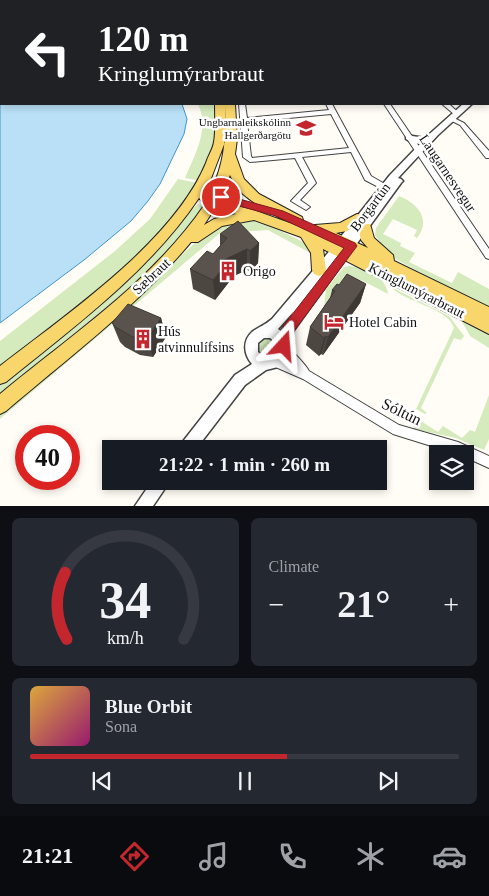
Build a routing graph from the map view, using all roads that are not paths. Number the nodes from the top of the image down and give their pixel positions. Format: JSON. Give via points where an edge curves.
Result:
{"nodes":[{"id":1,"x":220,"y":105,"type":"edge"},
{"id":2,"x":230,"y":105,"type":"edge"},
{"id":3,"x":242,"y":105,"type":"edge"},
{"id":4,"x":330,"y":105,"type":"edge"},
{"id":5,"x":388,"y":105,"type":"edge"},
{"id":6,"x":446,"y":105,"type":"edge"},
{"id":7,"x":467,"y":105,"type":"edge"},
{"id":8,"x":333,"y":112,"type":"junction"},
{"id":9,"x":455,"y":116,"type":"junction"},
{"id":10,"x":244,"y":120,"type":"junction"},
{"id":11,"x":444,"y":127,"type":"junction"},
{"id":12,"x":409,"y":137,"type":"junction"},
{"id":13,"x":426,"y":142,"type":"junction"},
{"id":14,"x":353,"y":150,"type":"junction"},
{"id":15,"x":420,"y":153,"type":"junction"},
{"id":16,"x":298,"y":156,"type":"junction"},
{"id":17,"x":489,"y":156,"type":"edge"},
{"id":18,"x":230,"y":157,"type":"junction"},
{"id":19,"x":204,"y":184,"type":"junction"},
{"id":20,"x":388,"y":189,"type":"junction"},
{"id":21,"x":211,"y":199,"type":"junction"},
{"id":22,"x":190,"y":204,"type":"junction"},
{"id":23,"x":306,"y":207,"type":"dead end"},
{"id":24,"x":258,"y":216,"type":"junction"},
{"id":25,"x":297,"y":220,"type":"junction"},
{"id":26,"x":363,"y":222,"type":"junction"},
{"id":27,"x":308,"y":230,"type":"junction"},
{"id":28,"x":345,"y":249,"type":"junction"},
{"id":29,"x":178,"y":250,"type":"junction"},
{"id":30,"x":489,"y":256,"type":"edge"},
{"id":31,"x":319,"y":270,"type":"junction"},
{"id":32,"x":404,"y":272,"type":"junction"},
{"id":33,"x":474,"y":306,"type":"junction"},
{"id":34,"x":489,"y":314,"type":"edge"},
{"id":35,"x":489,"y":327,"type":"edge"},
{"id":36,"x":266,"y":333,"type":"junction"},
{"id":37,"x":284,"y":346,"type":"junction"},
{"id":38,"x":252,"y":353,"type":"junction"},
{"id":39,"x":270,"y":362,"type":"junction"},
{"id":40,"x":307,"y":374,"type":"junction"},
{"id":41,"x":0,"y":376,"type":"edge"},
{"id":42,"x":240,"y":380,"type":"junction"},
{"id":43,"x":0,"y":404,"type":"edge"},
{"id":44,"x":193,"y":440,"type":"edge"},
{"id":45,"x":489,"y":462,"type":"edge"},
{"id":46,"x":155,"y":490,"type":"edge"},
{"id":47,"x":143,"y":506,"type":"edge"}],
"edges":[{"from":1,"to":19,"type":"main road","name":"Sæbraut","via":[[220,141]]},
{"from":2,"to":18,"type":"main road","name":"Sæbraut","via":[[234,122]]},
{"from":3,"to":10,"type":"street"},
{"from":4,"to":8,"type":"street"},
{"from":5,"to":12,"type":"street","name":"Laugarnesvegur"},
{"from":6,"to":9,"type":"street"},
{"from":7,"to":9,"type":"street"},
{"from":8,"to":10,"type":"street"},
{"from":8,"to":14,"type":"street"},
{"from":9,"to":11,"type":"street"},
{"from":9,"to":17,"type":"street"},
{"from":10,"to":16,"type":"street","via":[[248,159]]},
{"from":11,"to":13,"type":"street"},
{"from":11,"to":15,"type":"street"},
{"from":12,"to":13,"type":"street"},
{"from":12,"to":15,"type":"street","name":"Laugarnesvegur"},
{"from":13,"to":15,"type":"street"},
{"from":14,"to":16,"type":"street"},
{"from":14,"to":20,"type":"street","via":[[368,178]]},
{"from":15,"to":20,"type":"street","name":"Borgartún"},
{"from":15,"to":30,"type":"street","name":"Laugarnesvegur"},
{"from":16,"to":23,"type":"street","via":[[312,183],[295,201]]},
{"from":18,"to":21,"type":"main road","name":"Sæbraut"},
{"from":18,"to":25,"type":"main road","via":[[236,177],[247,192]]},
{"from":19,"to":21,"type":"main road"},
{"from":19,"to":22,"type":"main road","name":"Sæbraut"},
{"from":20,"to":26,"type":"street","name":"Borgartún"},
{"from":21,"to":22,"type":"main road"},
{"from":21,"to":24,"type":"main road","name":"Kringlumýrarbraut"},
{"from":21,"to":25,"type":"main road","name":"Kringlumýrarbraut","via":[[244,202]]},
{"from":21,"to":29,"type":"main road","name":"Sæbraut"},
{"from":22,"to":41,"type":"main road","name":"Sæbraut","via":[[138,263]]},
{"from":24,"to":27,"type":"main road","name":"Kringlumýrarbraut"},
{"from":24,"to":29,"type":"main road","via":[[219,222]]},
{"from":25,"to":27,"type":"main road","name":"Kringlumýrarbraut"},
{"from":26,"to":27,"type":"main road","via":[[342,228]]},
{"from":26,"to":28,"type":"street","name":"Borgartún"},
{"from":26,"to":32,"type":"main road","via":[[372,243]]},
{"from":27,"to":28,"type":"main road","name":"Kringlumýrarbraut"},
{"from":27,"to":31,"type":"main road","via":[[318,252]]},
{"from":28,"to":31,"type":"street","name":"Borgartún"},
{"from":28,"to":32,"type":"main road","name":"Kringlumýrarbraut"},
{"from":28,"to":33,"type":"main road","via":[[447,299]]},
{"from":28,"to":35,"type":"main road","name":"Kringlumýrarbraut"},
{"from":28,"to":37,"type":"street","name":"Borgartún","via":[[288,328]]},
{"from":29,"to":43,"type":"main road","name":"Sæbraut","via":[[130,296]]},
{"from":31,"to":36,"type":"street","name":"Borgartún"},
{"from":32,"to":33,"type":"main road","name":"Kringlumýrarbraut"},
{"from":33,"to":34,"type":"main road","name":"Kringlumýrarbraut"},
{"from":36,"to":37,"type":"street","via":[[276,335]]},
{"from":36,"to":38,"type":"street","name":"Borgartún","via":[[254,338],[250,346]]},
{"from":37,"to":39,"type":"street","name":"Borgartún","via":[[282,357]]},
{"from":37,"to":40,"type":"street","name":"Sóltún","via":[[291,359]]},
{"from":38,"to":39,"type":"street","via":[[257,360]]},
{"from":38,"to":42,"type":"street","name":"Borgartún"},
{"from":39,"to":40,"type":"street","name":"Sóltún"},
{"from":39,"to":42,"type":"street","name":"Borgartún"},
{"from":40,"to":45,"type":"street","name":"Sóltún","via":[[397,430],[458,448]]},
{"from":42,"to":44,"type":"street","name":"Borgartún"},
{"from":46,"to":47,"type":"street"}]}
